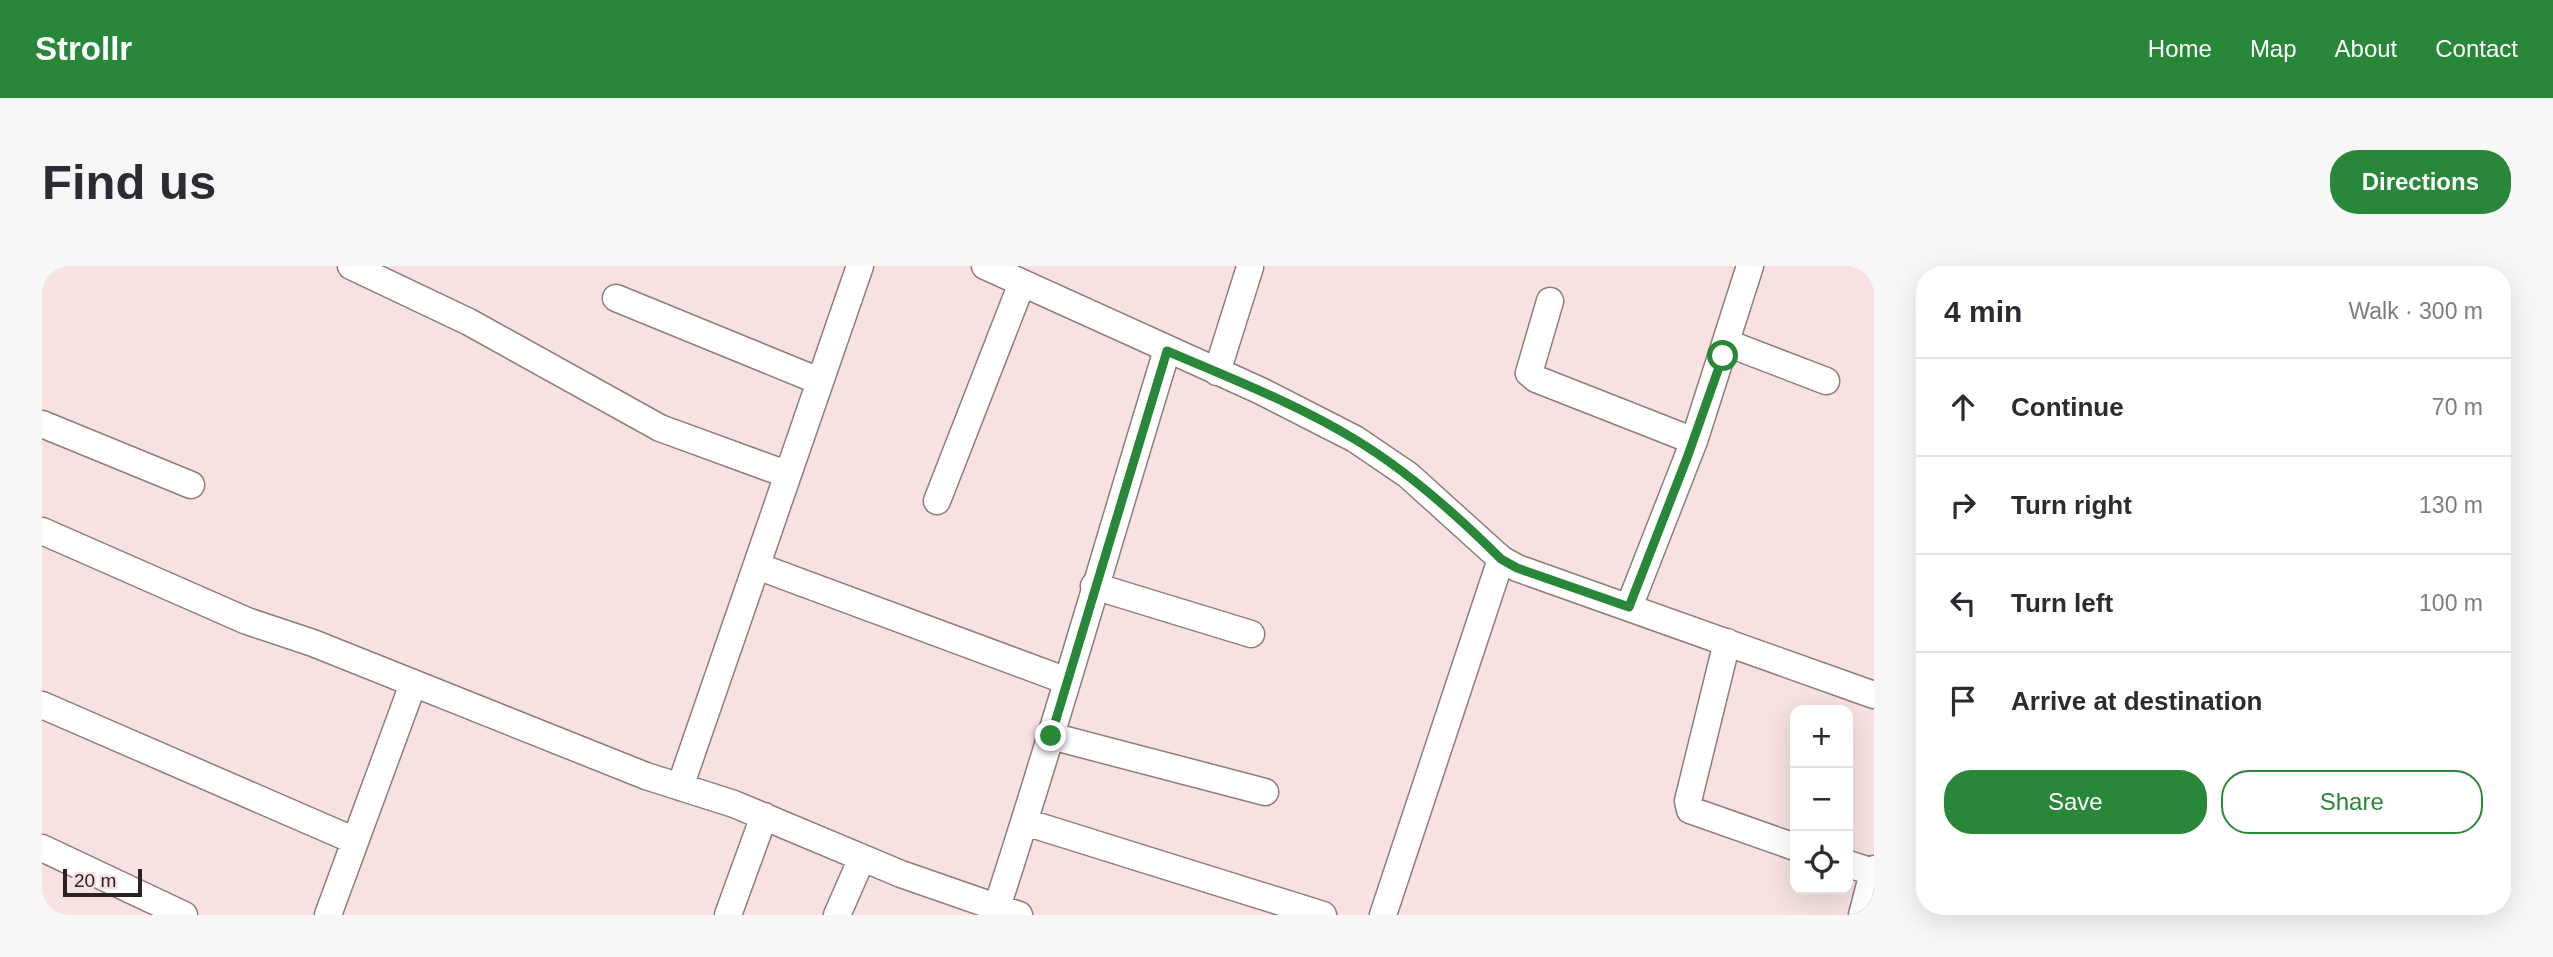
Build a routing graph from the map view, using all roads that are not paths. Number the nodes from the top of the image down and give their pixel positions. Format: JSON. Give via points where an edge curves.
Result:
{"nodes":[{"id":1,"x":351,"y":266,"type":"edge"},
{"id":2,"x":860,"y":266,"type":"edge"},
{"id":3,"x":985,"y":266,"type":"edge"},
{"id":4,"x":1750,"y":266,"type":"edge"},
{"id":5,"x":1250,"y":267,"type":"edge"},
{"id":6,"x":1022,"y":283,"type":"junction"},
{"id":7,"x":617,"y":298,"type":"dead end"},
{"id":8,"x":1550,"y":301,"type":"dead end"},
{"id":9,"x":1727,"y":343,"type":"junction"},
{"id":10,"x":1167,"y":351,"type":"junction"},
{"id":11,"x":1217,"y":372,"type":"junction"},
{"id":12,"x":819,"y":381,"type":"junction"},
{"id":13,"x":1826,"y":381,"type":"dead end"},
{"id":14,"x":42,"y":424,"type":"edge"},
{"id":15,"x":1693,"y":441,"type":"junction"},
{"id":16,"x":786,"y":474,"type":"junction"},
{"id":17,"x":191,"y":485,"type":"dead end"},
{"id":18,"x":937,"y":501,"type":"dead end"},
{"id":19,"x":42,"y":531,"type":"edge"},
{"id":20,"x":1501,"y":559,"type":"junction"},
{"id":21,"x":757,"y":566,"type":"junction"},
{"id":22,"x":1094,"y":586,"type":"junction"},
{"id":23,"x":1629,"y":607,"type":"junction"},
{"id":24,"x":1251,"y":634,"type":"dead end"},
{"id":25,"x":1727,"y":642,"type":"junction"},
{"id":26,"x":1067,"y":681,"type":"junction"},
{"id":27,"x":412,"y":684,"type":"junction"},
{"id":28,"x":1874,"y":695,"type":"edge"},
{"id":29,"x":42,"y":705,"type":"edge"},
{"id":30,"x":1051,"y":736,"type":"junction"},
{"id":31,"x":680,"y":787,"type":"junction"},
{"id":32,"x":1265,"y":792,"type":"dead end"},
{"id":33,"x":764,"y":816,"type":"junction"},
{"id":34,"x":1025,"y":821,"type":"junction"},
{"id":35,"x":353,"y":840,"type":"junction"},
{"id":36,"x":1790,"y":845,"type":"edge"},
{"id":37,"x":42,"y":848,"type":"edge"},
{"id":38,"x":862,"y":858,"type":"junction"},
{"id":39,"x":1853,"y":865,"type":"edge"},
{"id":40,"x":1874,"y":871,"type":"edge"},
{"id":41,"x":1008,"y":911,"type":"edge"},
{"id":42,"x":184,"y":915,"type":"edge"},
{"id":43,"x":328,"y":915,"type":"edge"},
{"id":44,"x":728,"y":915,"type":"edge"},
{"id":45,"x":837,"y":915,"type":"edge"},
{"id":46,"x":1323,"y":915,"type":"edge"},
{"id":47,"x":1383,"y":915,"type":"edge"},
{"id":48,"x":1862,"y":915,"type":"edge"}],
"edges":[{"from":1,"to":16,"type":"street","via":[[469,322],[660,428]]},
{"from":2,"to":12,"type":"street"},
{"from":3,"to":6,"type":"street"},
{"from":4,"to":9,"type":"street"},
{"from":5,"to":11,"type":"street"},
{"from":6,"to":10,"type":"street"},
{"from":6,"to":18,"type":"street"},
{"from":7,"to":12,"type":"street"},
{"from":8,"to":15,"type":"street","via":[[1529,373]]},
{"from":9,"to":13,"type":"street"},
{"from":9,"to":15,"type":"street"},
{"from":10,"to":11,"type":"street"},
{"from":10,"to":22,"type":"street"},
{"from":11,"to":20,"type":"street","via":[[1355,439],[1408,475]]},
{"from":12,"to":16,"type":"street"},
{"from":14,"to":17,"type":"street"},
{"from":15,"to":23,"type":"street"},
{"from":16,"to":21,"type":"street"},
{"from":19,"to":27,"type":"street","via":[[247,621]]},
{"from":20,"to":23,"type":"street"},
{"from":20,"to":47,"type":"street"},
{"from":21,"to":26,"type":"street"},
{"from":21,"to":31,"type":"street"},
{"from":22,"to":24,"type":"street"},
{"from":22,"to":26,"type":"street"},
{"from":23,"to":25,"type":"street"},
{"from":25,"to":28,"type":"street"},
{"from":25,"to":36,"type":"street","via":[[1689,810]]},
{"from":26,"to":30,"type":"street"},
{"from":27,"to":31,"type":"street"},
{"from":27,"to":35,"type":"street"},
{"from":29,"to":35,"type":"street"},
{"from":30,"to":32,"type":"street"},
{"from":30,"to":34,"type":"street"},
{"from":31,"to":33,"type":"street"},
{"from":33,"to":38,"type":"street"},
{"from":33,"to":44,"type":"street"},
{"from":34,"to":41,"type":"street"},
{"from":34,"to":46,"type":"street"},
{"from":35,"to":43,"type":"street"},
{"from":37,"to":42,"type":"street"},
{"from":38,"to":41,"type":"street"},
{"from":38,"to":45,"type":"street"},
{"from":39,"to":40,"type":"street"},
{"from":40,"to":48,"type":"street"}]}
